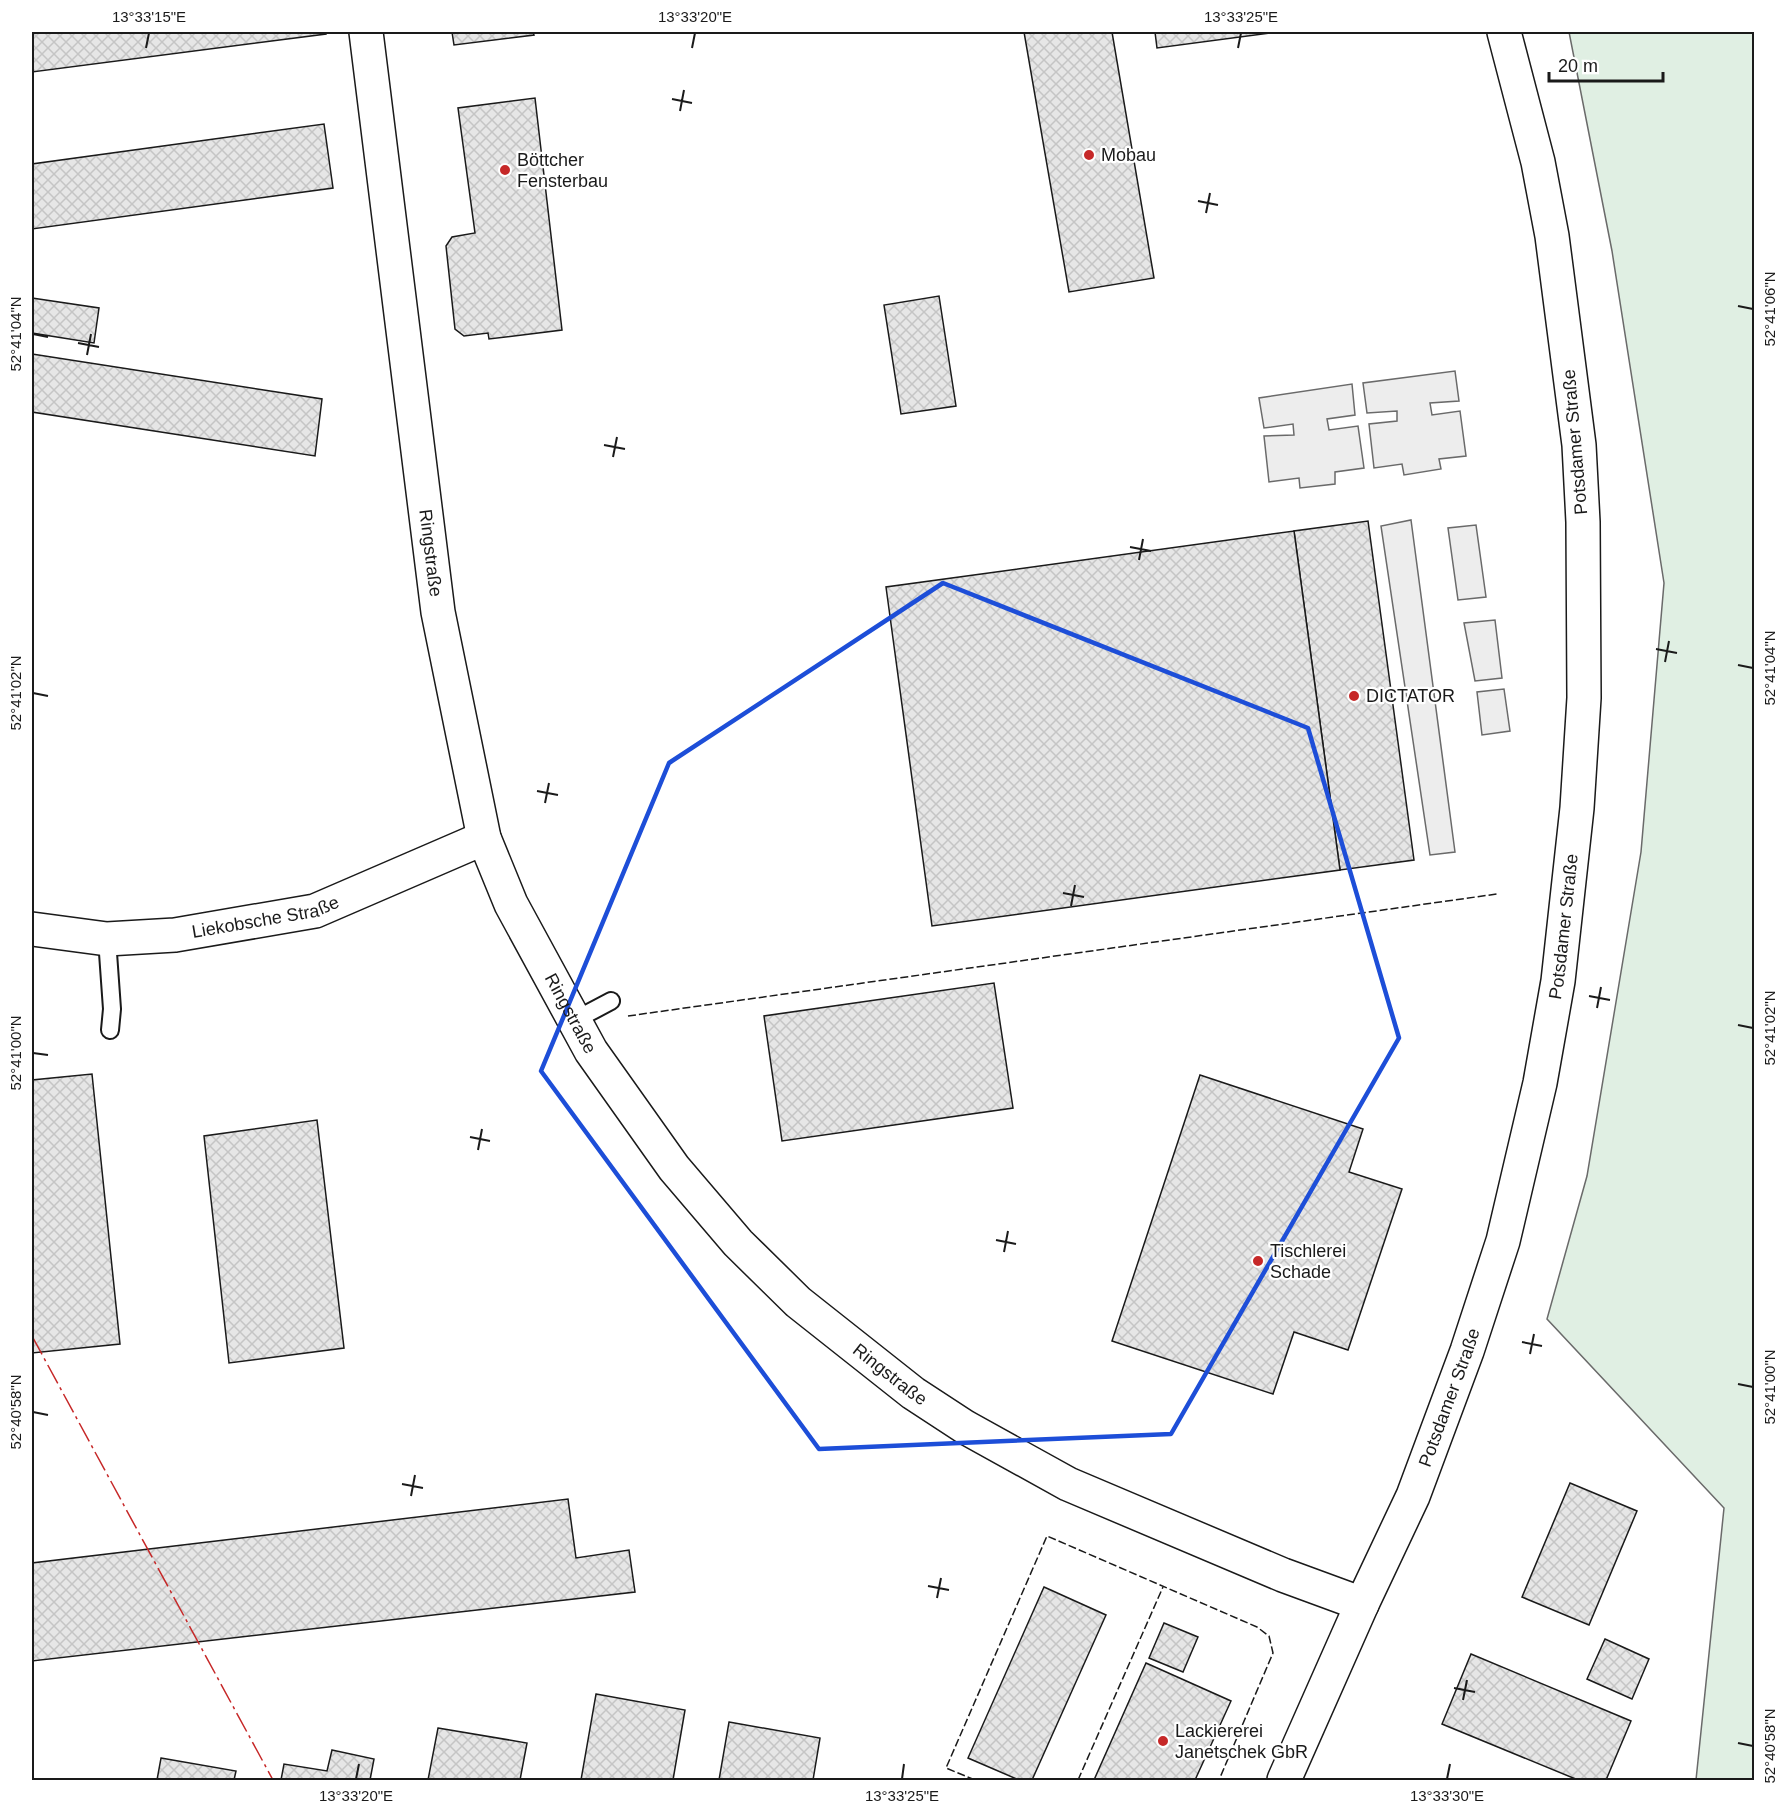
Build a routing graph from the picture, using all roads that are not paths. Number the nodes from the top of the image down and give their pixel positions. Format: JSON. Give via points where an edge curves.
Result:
{"nodes":[{"id":1,"x":366,"y":32,"type":"edge"},
{"id":2,"x":1504,"y":32,"type":"edge"},
{"id":3,"x":484,"y":838,"type":"junction"},
{"id":4,"x":32,"y":929,"type":"edge"},
{"id":5,"x":107,"y":939,"type":"junction"},
{"id":6,"x":611,"y":1001,"type":"dead end"},
{"id":7,"x":575,"y":1020,"type":"junction"},
{"id":8,"x":110,"y":1030,"type":"dead end"},
{"id":9,"x":1362,"y":1604,"type":"junction"},
{"id":10,"x":1284,"y":1780,"type":"edge"}],
"edges":[{"from":1,"to":3,"type":"street","name":"Ringstraße","via":[[438,612]]},
{"from":2,"to":9,"type":"street","name":"Potsdamer Straße","via":[[1538,162],[1552,236],[1579,445],[1584,698],[1577,808],[1556,993],[1540,1083],[1503,1241],[1413,1496]]},
{"from":3,"to":5,"type":"street","name":"Liekobsche Straße","via":[[315,911],[175,935]]},
{"from":3,"to":7,"type":"street","name":"Ringstraße","via":[[511,904]]},
{"from":4,"to":5,"type":"street","name":"Liekobsche Straße"},
{"from":5,"to":8,"type":"lane"},
{"from":6,"to":7,"type":"lane"},
{"from":7,"to":9,"type":"street","name":"Ringstraße","via":[[591,1051],[674,1168],[738,1244],[798,1302],[913,1393],[1068,1484],[1283,1575]]},
{"from":9,"to":10,"type":"street","name":"Potsdamer Straße"}]}
